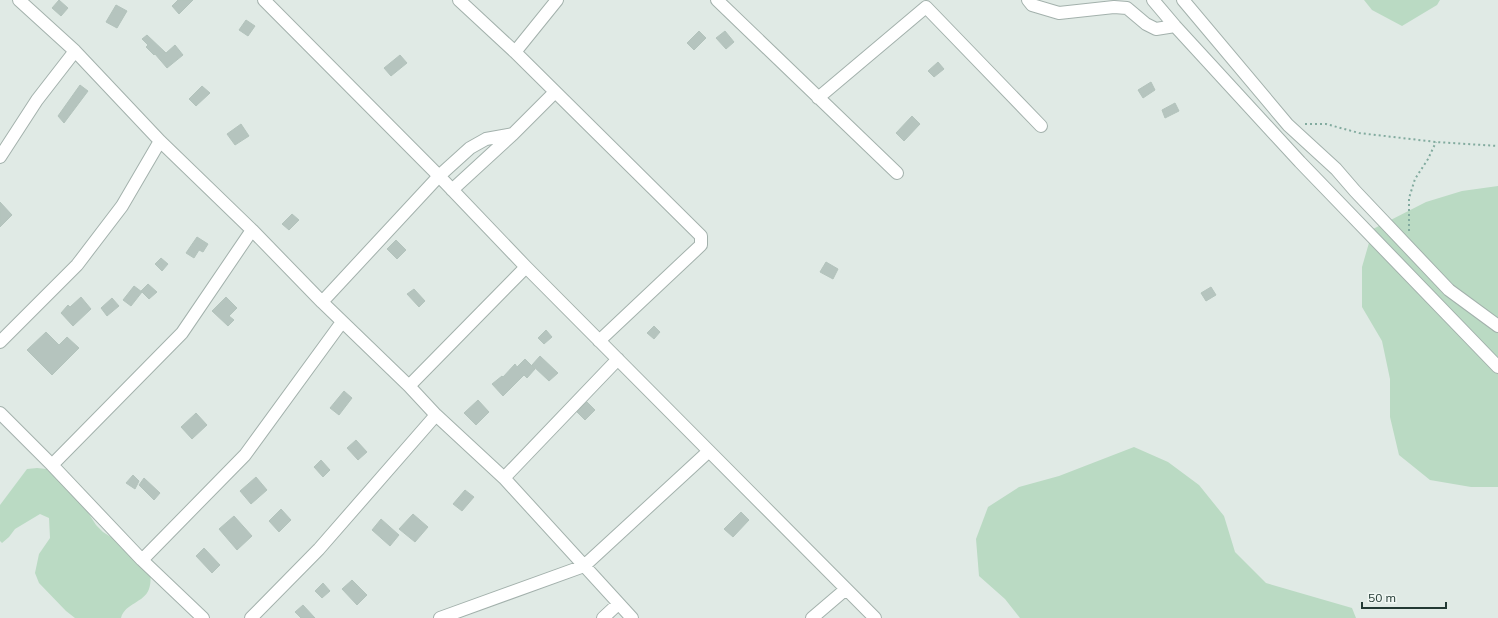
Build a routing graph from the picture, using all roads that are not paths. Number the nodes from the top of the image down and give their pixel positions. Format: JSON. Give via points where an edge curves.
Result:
{"nodes":[{"id":1,"x":19,"y":0,"type":"edge"},
{"id":2,"x":459,"y":0,"type":"edge"},
{"id":3,"x":557,"y":0,"type":"edge"},
{"id":4,"x":717,"y":0,"type":"edge"},
{"id":5,"x":1028,"y":0,"type":"edge"},
{"id":6,"x":1152,"y":0,"type":"edge"},
{"id":7,"x":1183,"y":0,"type":"edge"},
{"id":8,"x":266,"y":1,"type":"edge"},
{"id":9,"x":1174,"y":26,"type":"junction"},
{"id":10,"x":75,"y":51,"type":"junction"},
{"id":11,"x":515,"y":52,"type":"junction"},
{"id":12,"x":555,"y":92,"type":"junction"},
{"id":13,"x":818,"y":98,"type":"junction"},
{"id":14,"x":1041,"y":126,"type":"dead end"},
{"id":15,"x":513,"y":134,"type":"junction"},
{"id":16,"x":160,"y":141,"type":"junction"},
{"id":17,"x":0,"y":157,"type":"edge"},
{"id":18,"x":897,"y":173,"type":"dead end"},
{"id":19,"x":439,"y":176,"type":"junction"},
{"id":20,"x":452,"y":190,"type":"junction"},
{"id":21,"x":252,"y":230,"type":"junction"},
{"id":22,"x":526,"y":267,"type":"junction"},
{"id":23,"x":322,"y":302,"type":"junction"},
{"id":24,"x":342,"y":322,"type":"junction"},
{"id":25,"x":1498,"y":326,"type":"edge"},
{"id":26,"x":599,"y":341,"type":"junction"},
{"id":27,"x":0,"y":342,"type":"edge"},
{"id":28,"x":618,"y":359,"type":"junction"},
{"id":29,"x":1498,"y":367,"type":"edge"},
{"id":30,"x":409,"y":386,"type":"junction"},
{"id":31,"x":0,"y":413,"type":"edge"},
{"id":32,"x":436,"y":415,"type":"junction"},
{"id":33,"x":709,"y":451,"type":"junction"},
{"id":34,"x":52,"y":465,"type":"junction"},
{"id":35,"x":504,"y":478,"type":"junction"},
{"id":36,"x":142,"y":560,"type":"junction"},
{"id":37,"x":584,"y":566,"type":"junction"},
{"id":38,"x":846,"y":589,"type":"junction"},
{"id":39,"x":618,"y":604,"type":"junction"},
{"id":40,"x":203,"y":618,"type":"edge"},
{"id":41,"x":251,"y":618,"type":"edge"},
{"id":42,"x":440,"y":618,"type":"edge"},
{"id":43,"x":603,"y":618,"type":"edge"},
{"id":44,"x":632,"y":618,"type":"edge"},
{"id":45,"x":812,"y":618,"type":"edge"},
{"id":46,"x":875,"y":618,"type":"edge"}],
"edges":[{"from":1,"to":10,"type":"street"},
{"from":2,"to":11,"type":"street"},
{"from":3,"to":11,"type":"street"},
{"from":4,"to":13,"type":"street"},
{"from":5,"to":9,"type":"street","via":[[1032,5],[1059,13],[1127,8],[1156,29]]},
{"from":6,"to":9,"type":"street"},
{"from":7,"to":25,"type":"street","via":[[1288,125],[1336,169],[1449,290]]},
{"from":8,"to":19,"type":"street"},
{"from":9,"to":29,"type":"street","via":[[1300,162]]},
{"from":10,"to":16,"type":"street"},
{"from":10,"to":17,"type":"street","via":[[37,100]]},
{"from":11,"to":12,"type":"street"},
{"from":12,"to":15,"type":"street"},
{"from":12,"to":26,"type":"street","via":[[701,236],[701,246]]},
{"from":13,"to":14,"type":"street","via":[[926,7]]},
{"from":13,"to":18,"type":"street"},
{"from":15,"to":19,"type":"street","via":[[486,139],[470,148]]},
{"from":15,"to":20,"type":"street"},
{"from":16,"to":21,"type":"street"},
{"from":16,"to":27,"type":"street","via":[[122,206],[77,265]]},
{"from":19,"to":20,"type":"street"},
{"from":19,"to":23,"type":"street"},
{"from":20,"to":22,"type":"street"},
{"from":21,"to":23,"type":"street"},
{"from":21,"to":34,"type":"street","via":[[182,333]]},
{"from":22,"to":26,"type":"street"},
{"from":22,"to":30,"type":"street"},
{"from":23,"to":24,"type":"street"},
{"from":24,"to":30,"type":"street"},
{"from":24,"to":36,"type":"street","via":[[245,456]]},
{"from":26,"to":28,"type":"street"},
{"from":28,"to":33,"type":"street"},
{"from":28,"to":35,"type":"street"},
{"from":30,"to":32,"type":"street"},
{"from":31,"to":34,"type":"street"},
{"from":32,"to":35,"type":"street"},
{"from":32,"to":41,"type":"street","via":[[319,549]]},
{"from":33,"to":37,"type":"street"},
{"from":33,"to":38,"type":"street"},
{"from":34,"to":36,"type":"street"},
{"from":35,"to":37,"type":"street"},
{"from":36,"to":40,"type":"street"},
{"from":37,"to":39,"type":"street"},
{"from":37,"to":42,"type":"street"},
{"from":38,"to":45,"type":"street"},
{"from":38,"to":46,"type":"street"},
{"from":39,"to":43,"type":"street"},
{"from":39,"to":44,"type":"street"}]}
